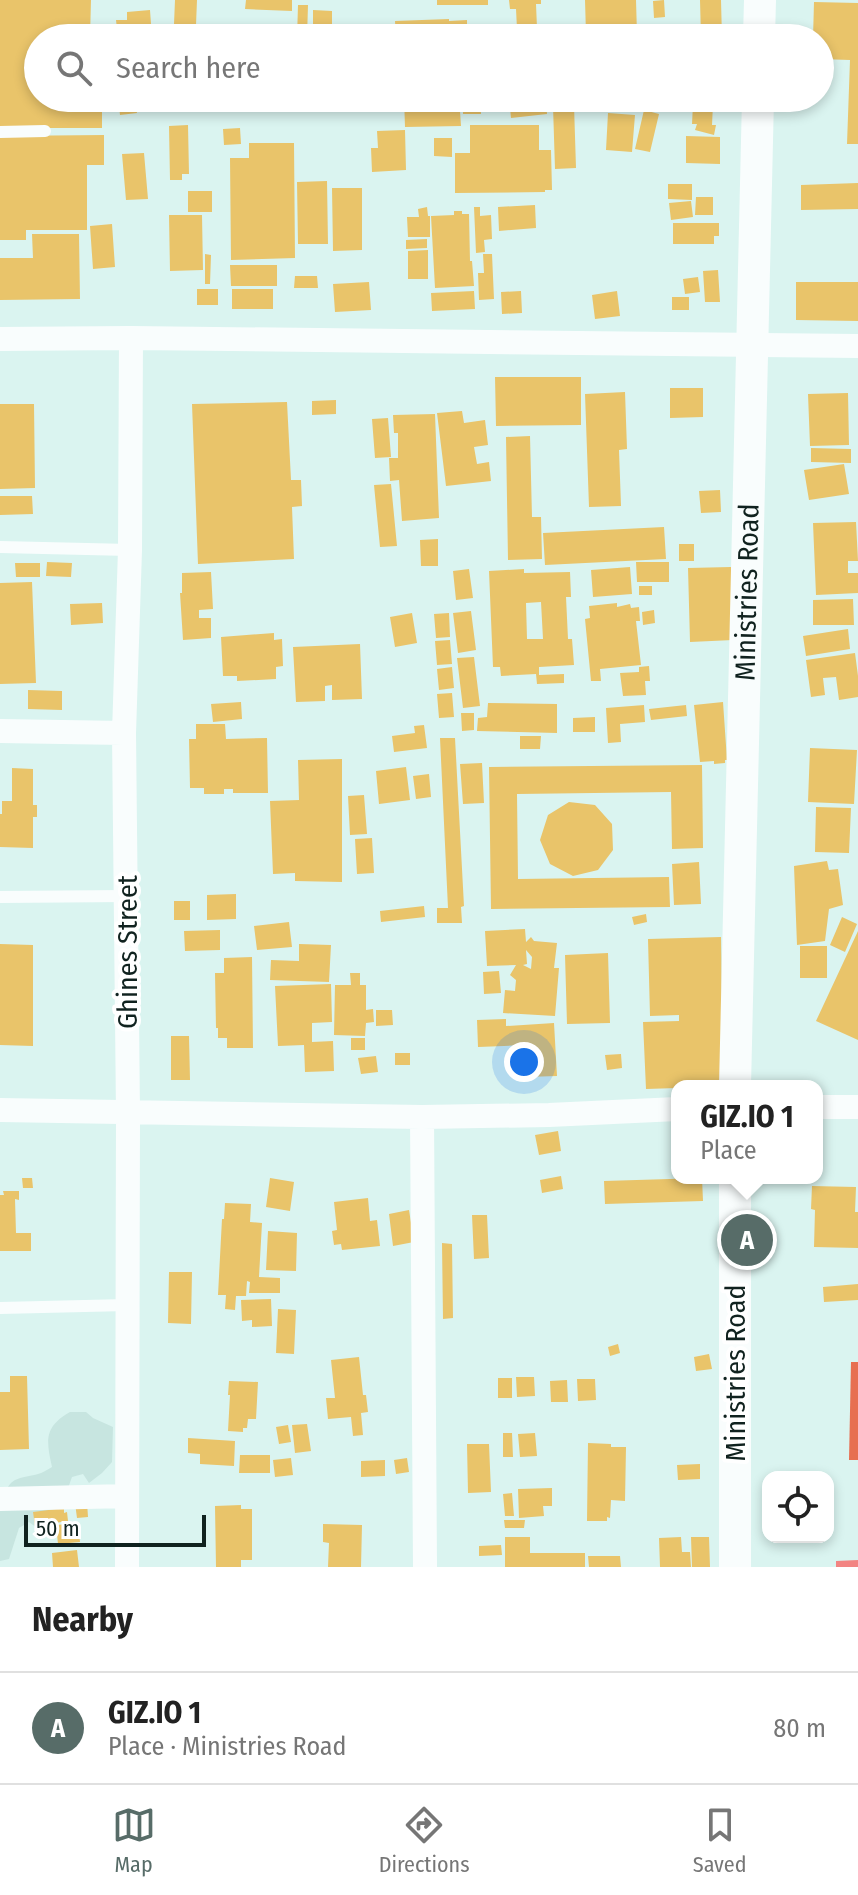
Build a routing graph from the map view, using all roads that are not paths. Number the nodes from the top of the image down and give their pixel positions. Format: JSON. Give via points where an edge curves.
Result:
{"nodes":[{"id":1,"x":760,"y":0,"type":"edge"},
{"id":2,"x":759,"y":24,"type":"edge"},
{"id":3,"x":758,"y":112,"type":"edge"},
{"id":4,"x":45,"y":131,"type":"dead end"},
{"id":5,"x":0,"y":132,"type":"edge"},
{"id":6,"x":131,"y":338,"type":"junction"},
{"id":7,"x":0,"y":339,"type":"edge"},
{"id":8,"x":752,"y":345,"type":"junction"},
{"id":9,"x":858,"y":346,"type":"edge"},
{"id":10,"x":0,"y":547,"type":"edge"},
{"id":11,"x":130,"y":550,"type":"junction"},
{"id":12,"x":0,"y":731,"type":"edge"},
{"id":13,"x":124,"y":733,"type":"junction"},
{"id":14,"x":127,"y":896,"type":"junction"},
{"id":15,"x":0,"y":897,"type":"edge"},
{"id":16,"x":735,"y":1080,"type":"edge"},
{"id":17,"x":823,"y":1107,"type":"edge"},
{"id":18,"x":858,"y":1107,"type":"edge"},
{"id":19,"x":671,"y":1109,"type":"edge"},
{"id":20,"x":0,"y":1110,"type":"edge"},
{"id":21,"x":128,"y":1113,"type":"junction"},
{"id":22,"x":422,"y":1117,"type":"junction"},
{"id":23,"x":735,"y":1184,"type":"edge"},
{"id":24,"x":127,"y":1305,"type":"junction"},
{"id":25,"x":0,"y":1308,"type":"edge"},
{"id":26,"x":127,"y":1496,"type":"junction"},
{"id":27,"x":0,"y":1499,"type":"edge"},
{"id":28,"x":127,"y":1567,"type":"edge"},
{"id":29,"x":425,"y":1567,"type":"edge"},
{"id":30,"x":735,"y":1567,"type":"edge"}],
"edges":[{"from":1,"to":2,"type":"street"},
{"from":3,"to":8,"type":"street","name":"Ministries Road"},
{"from":4,"to":5,"type":"lane"},
{"from":6,"to":7,"type":"street"},
{"from":6,"to":8,"type":"street"},
{"from":6,"to":11,"type":"street","name":"Ghines Street"},
{"from":8,"to":9,"type":"street"},
{"from":8,"to":16,"type":"street","name":"Ministries Road"},
{"from":10,"to":11,"type":"lane"},
{"from":11,"to":13,"type":"street","name":"Ghines Street"},
{"from":12,"to":13,"type":"street"},
{"from":13,"to":14,"type":"street","name":"Ghines Street"},
{"from":14,"to":15,"type":"lane"},
{"from":14,"to":21,"type":"street","name":"Ghines Street"},
{"from":17,"to":18,"type":"street"},
{"from":19,"to":22,"type":"street"},
{"from":20,"to":21,"type":"street"},
{"from":21,"to":22,"type":"street"},
{"from":21,"to":24,"type":"street","name":"Ghines Street"},
{"from":22,"to":29,"type":"street"},
{"from":23,"to":30,"type":"street","name":"Ministries Road"},
{"from":24,"to":25,"type":"lane"},
{"from":24,"to":26,"type":"street","name":"Ghines Street"},
{"from":26,"to":27,"type":"street"},
{"from":26,"to":28,"type":"street","name":"Ghines Street"}]}
